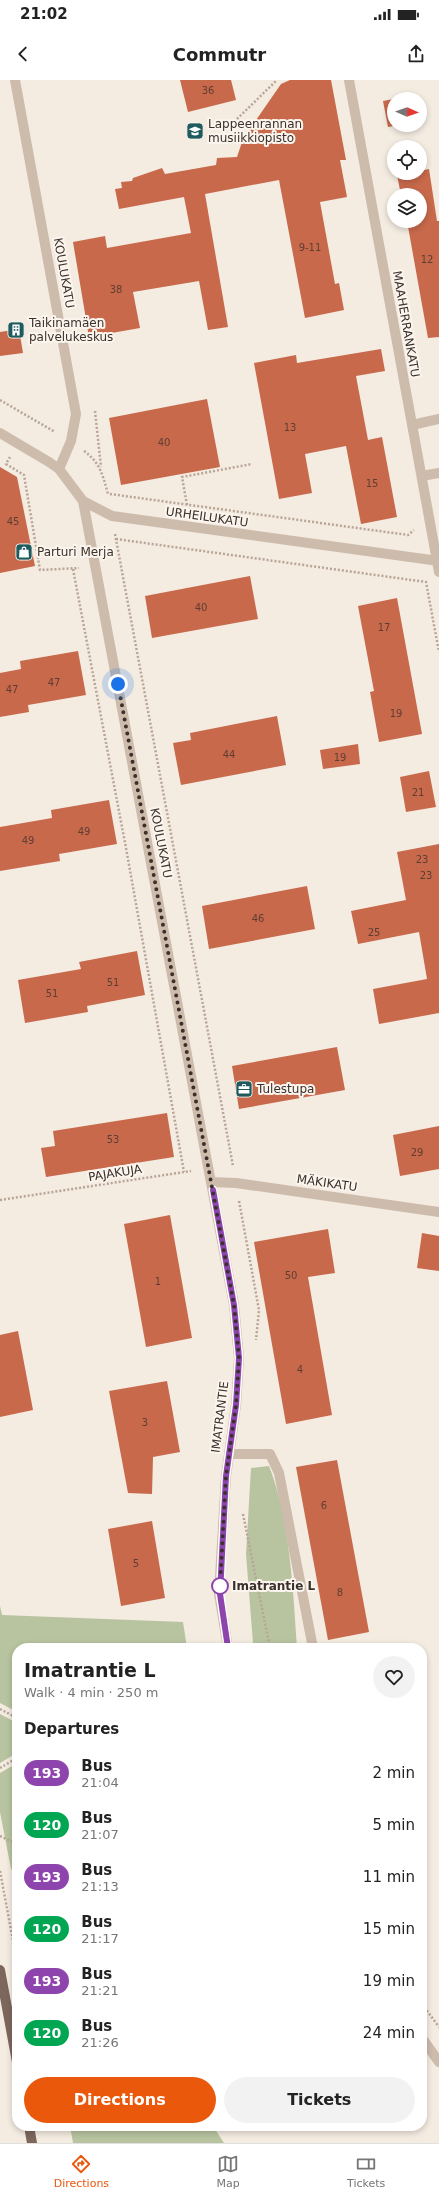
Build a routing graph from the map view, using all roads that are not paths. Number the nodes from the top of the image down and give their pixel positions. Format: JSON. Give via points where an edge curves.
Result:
{"nodes":[{"id":1,"x":15,"y":80,"type":"edge"},
{"id":2,"x":349,"y":80,"type":"edge"},
{"id":3,"x":439,"y":419,"type":"edge"},
{"id":4,"x":412,"y":425,"type":"junction"},
{"id":5,"x":0,"y":433,"type":"edge"},
{"id":6,"x":59,"y":469,"type":"junction"},
{"id":7,"x":439,"y":473,"type":"edge"},
{"id":8,"x":422,"y":476,"type":"junction"},
{"id":9,"x":83,"y":502,"type":"junction"},
{"id":10,"x":438,"y":560,"type":"edge"},
{"id":11,"x":439,"y":572,"type":"edge"},
{"id":12,"x":212,"y":1186,"type":"junction"},
{"id":13,"x":439,"y":1212,"type":"edge"},
{"id":14,"x":229,"y":1454,"type":"junction"},
{"id":15,"x":227,"y":1643,"type":"edge"},
{"id":16,"x":312,"y":1643,"type":"edge"},
{"id":17,"x":0,"y":1970,"type":"edge"},
{"id":18,"x":12,"y":2035,"type":"edge"},
{"id":19,"x":427,"y":2045,"type":"edge"},
{"id":20,"x":439,"y":2062,"type":"edge"},
{"id":21,"x":30,"y":2131,"type":"edge"},
{"id":22,"x":32,"y":2143,"type":"edge"}],
"edges":[{"from":1,"to":6,"type":"street","name":"KOULUKATU","via":[[76,414],[71,441]]},
{"from":2,"to":4,"type":"street","name":"MAAHERRANKATU"},
{"from":3,"to":4,"type":"street"},
{"from":4,"to":8,"type":"street","name":"MAAHERRANKATU"},
{"from":5,"to":6,"type":"street","name":"URHEILUKATU"},
{"from":6,"to":9,"type":"street","name":"URHEILUKATU"},
{"from":7,"to":8,"type":"street"},
{"from":8,"to":10,"type":"street","name":"MAAHERRANKATU"},
{"from":9,"to":10,"type":"street","name":"URHEILUKATU","via":[[112,516]]},
{"from":9,"to":12,"type":"street","name":"KOULUKATU"},
{"from":10,"to":11,"type":"street","name":"MAAHERRANKATU"},
{"from":12,"to":13,"type":"street","name":"MÄKIKATU","via":[[236,1183]]},
{"from":12,"to":14,"type":"street","name":"IMATRANTIE","via":[[234,1305],[239,1358]]},
{"from":14,"to":15,"type":"street","name":"IMATRANTIE","via":[[220,1594]]},
{"from":14,"to":16,"type":"street","via":[[270,1454],[278,1473]]},
{"from":17,"to":18,"type":"main road"},
{"from":19,"to":20,"type":"street"},
{"from":21,"to":22,"type":"main road"}]}
